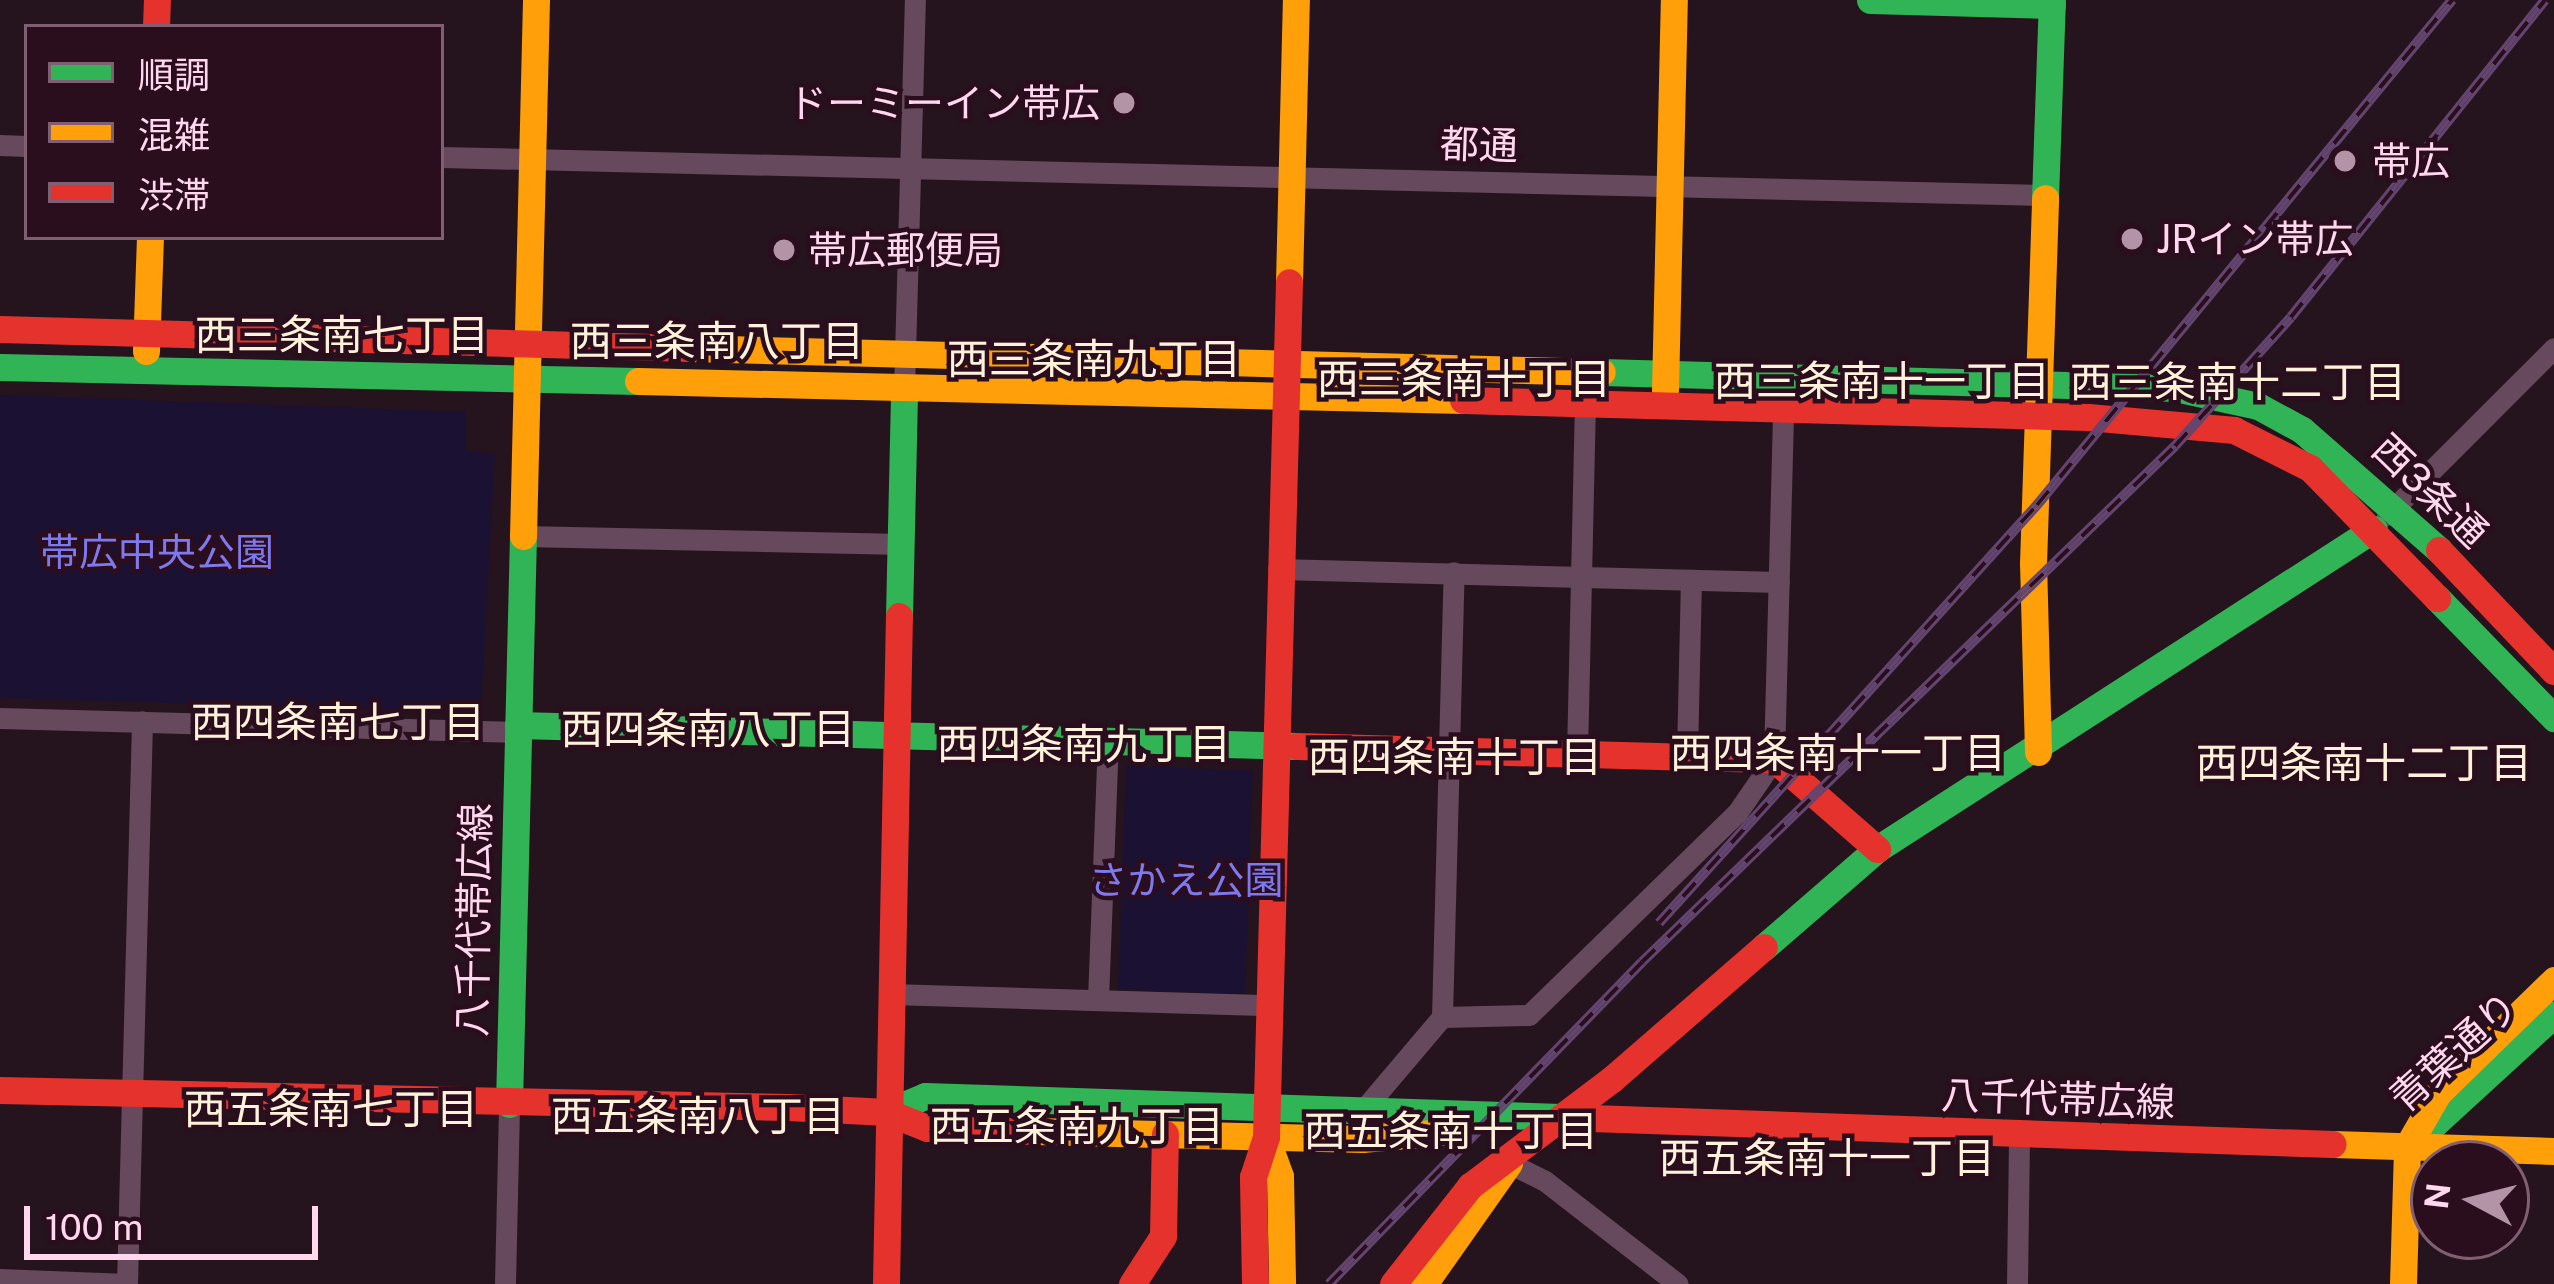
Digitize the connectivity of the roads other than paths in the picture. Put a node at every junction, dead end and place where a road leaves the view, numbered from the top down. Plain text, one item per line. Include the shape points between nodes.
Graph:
1 (536, 0) edge
2 (915, 0) edge
3 (1296, 0) edge
4 (1674, 0) edge
5 (1870, 0) edge
6 (2052, 3) edge
7 (444, 157) edge
8 (532, 159) junction
9 (909, 170) junction
10 (1289, 176) junction
11 (1671, 187) junction
12 (2046, 195) junction
13 (150, 240) edge
14 (0, 329) edge
15 (146, 332) junction
16 (527, 345) junction
17 (2554, 348) edge
18 (905, 356) junction
19 (0, 367) edge
20 (1284, 367) junction
21 (145, 368) junction
22 (1666, 374) junction
23 (526, 378) junction
24 (2042, 384) junction
25 (904, 390) junction
26 (1283, 397) junction
27 (1585, 403) junction
28 (1665, 405) junction
29 (1784, 409) junction
30 (2040, 416) junction
31 (2396, 505) junction
32 (2374, 529) junction
33 (522, 536) junction
34 (903, 544) junction
35 (1278, 569) junction
36 (1454, 572) junction
37 (1582, 575) junction
38 (1691, 580) junction
39 (1779, 582) junction
40 (2554, 671) edge
41 (0, 718) edge
42 (2554, 718) edge
43 (142, 721) junction
44 (518, 728) junction
45 (897, 733) junction
46 (1108, 740) junction
47 (1275, 743) junction
48 (1450, 749) junction
49 (2038, 752) junction
50 (1576, 754) junction
51 (1687, 754) junction
52 (1774, 759) junction
53 (1877, 849) junction
54 (2554, 980) edge
55 (890, 994) junction
56 (1098, 999) junction
57 (1270, 1005) junction
58 (2554, 1014) edge
59 (1442, 1017) junction
60 (0, 1090) edge
61 (132, 1093) junction
62 (509, 1104) junction
63 (1267, 1108) junction
64 (1364, 1109) junction
65 (886, 1112) junction
66 (1559, 1122) junction
67 (1165, 1134) junction
68 (1266, 1137) junction
69 (2019, 1137) junction
70 (2407, 1148) junction
71 (2554, 1151) edge
72 (1509, 1163) junction
73 (0, 1280) edge
74 (505, 1284) edge
75 (886, 1284) edge
76 (1132, 1284) edge
77 (1255, 1284) edge
78 (1282, 1284) edge
79 (1393, 1284) edge
80 (1424, 1284) edge
81 (1678, 1284) edge
82 (2017, 1284) edge
83 (2403, 1284) edge

1 - 8 street, 八千代帯広線
2 - 9 street
3 - 10 street
4 - 11 street
5 - 6 street
6 - 12 street
7 - 8 street, 都通
8 - 9 street, 都通
8 - 16 street, 八千代帯広線
9 - 10 street, 都通
9 - 18 street
10 - 11 street, 都通
10 - 20 street
11 - 12 street, 都通
11 - 22 street
12 - 24 street
13 - 15 street
14 - 15 street, 西3条通
15 - 16 street, 西3条通
15 - 21 street
16 - 18 street, 西3条通
16 - 23 street, 八千代帯広線
17 - 31 street
18 - 20 street, 西3条通
18 - 25 street
19 - 21 street, 西3条通
20 - 22 street, 西3条通
20 - 26 street
21 - 23 street, 西3条通
22 - 24 street, 西3条通
22 - 28 street
23 - 25 street, 西3条通
23 - 33 street, 八千代帯広線
24 - 30 street
24 - 31 street, 西3条通 via 2175,388 2258,406 2302,430
25 - 26 street, 西3条通
25 - 34 street
26 - 27 street, 西3条通
26 - 35 street
27 - 28 street, 西3条通
27 - 37 street
28 - 29 street, 西3条通
29 - 30 street, 西3条通
29 - 39 street
30 - 32 street, 西3条通 via 2234,430 2310,468
30 - 49 street via 2033,564
31 - 32 street
31 - 40 street, 西3条通
32 - 42 street, 西3条通
32 - 49 street
33 - 34 street
33 - 44 street, 八千代帯広線
34 - 45 street
35 - 36 street
35 - 47 street
36 - 37 street
36 - 48 street
37 - 38 street
37 - 50 street
38 - 39 street
38 - 51 street
39 - 52 street
41 - 43 street
43 - 44 street
43 - 61 street
44 - 45 street
44 - 62 street, 八千代帯広線
45 - 46 street
45 - 55 street
46 - 47 street
46 - 56 street
47 - 48 street
47 - 57 street
48 - 50 street
48 - 59 street
49 - 53 street
50 - 51 street
51 - 52 street
52 - 53 street
52 - 59 street via 1737,813 1542,1005 1511,1020
53 - 66 street
54 - 70 street via 2438,1093
55 - 56 street
55 - 65 street
56 - 57 street
57 - 63 street
58 - 70 street, 青葉通り
59 - 64 street
60 - 61 street
61 - 62 street
61 - 73 street via 127,1284
62 - 65 street, 八千代帯広線
62 - 74 street
63 - 64 street, 八千代帯広線
63 - 65 street, 八千代帯広線 via 925,1096
63 - 68 street
64 - 66 street, 八千代帯広線
65 - 67 street, 八千代帯広線 via 926,1128
65 - 75 street
66 - 68 street, 八千代帯広線 via 1362,1139
66 - 69 street, 八千代帯広線
66 - 72 street
67 - 68 street, 八千代帯広線
67 - 76 street via 1163,1236
68 - 77 street via 1253,1177
68 - 78 street via 1280,1176
69 - 70 street, 八千代帯広線
69 - 82 street
70 - 71 street, 八千代帯広線
70 - 83 street
72 - 79 street via 1470,1186
72 - 80 street
72 - 81 street via 1545,1181

